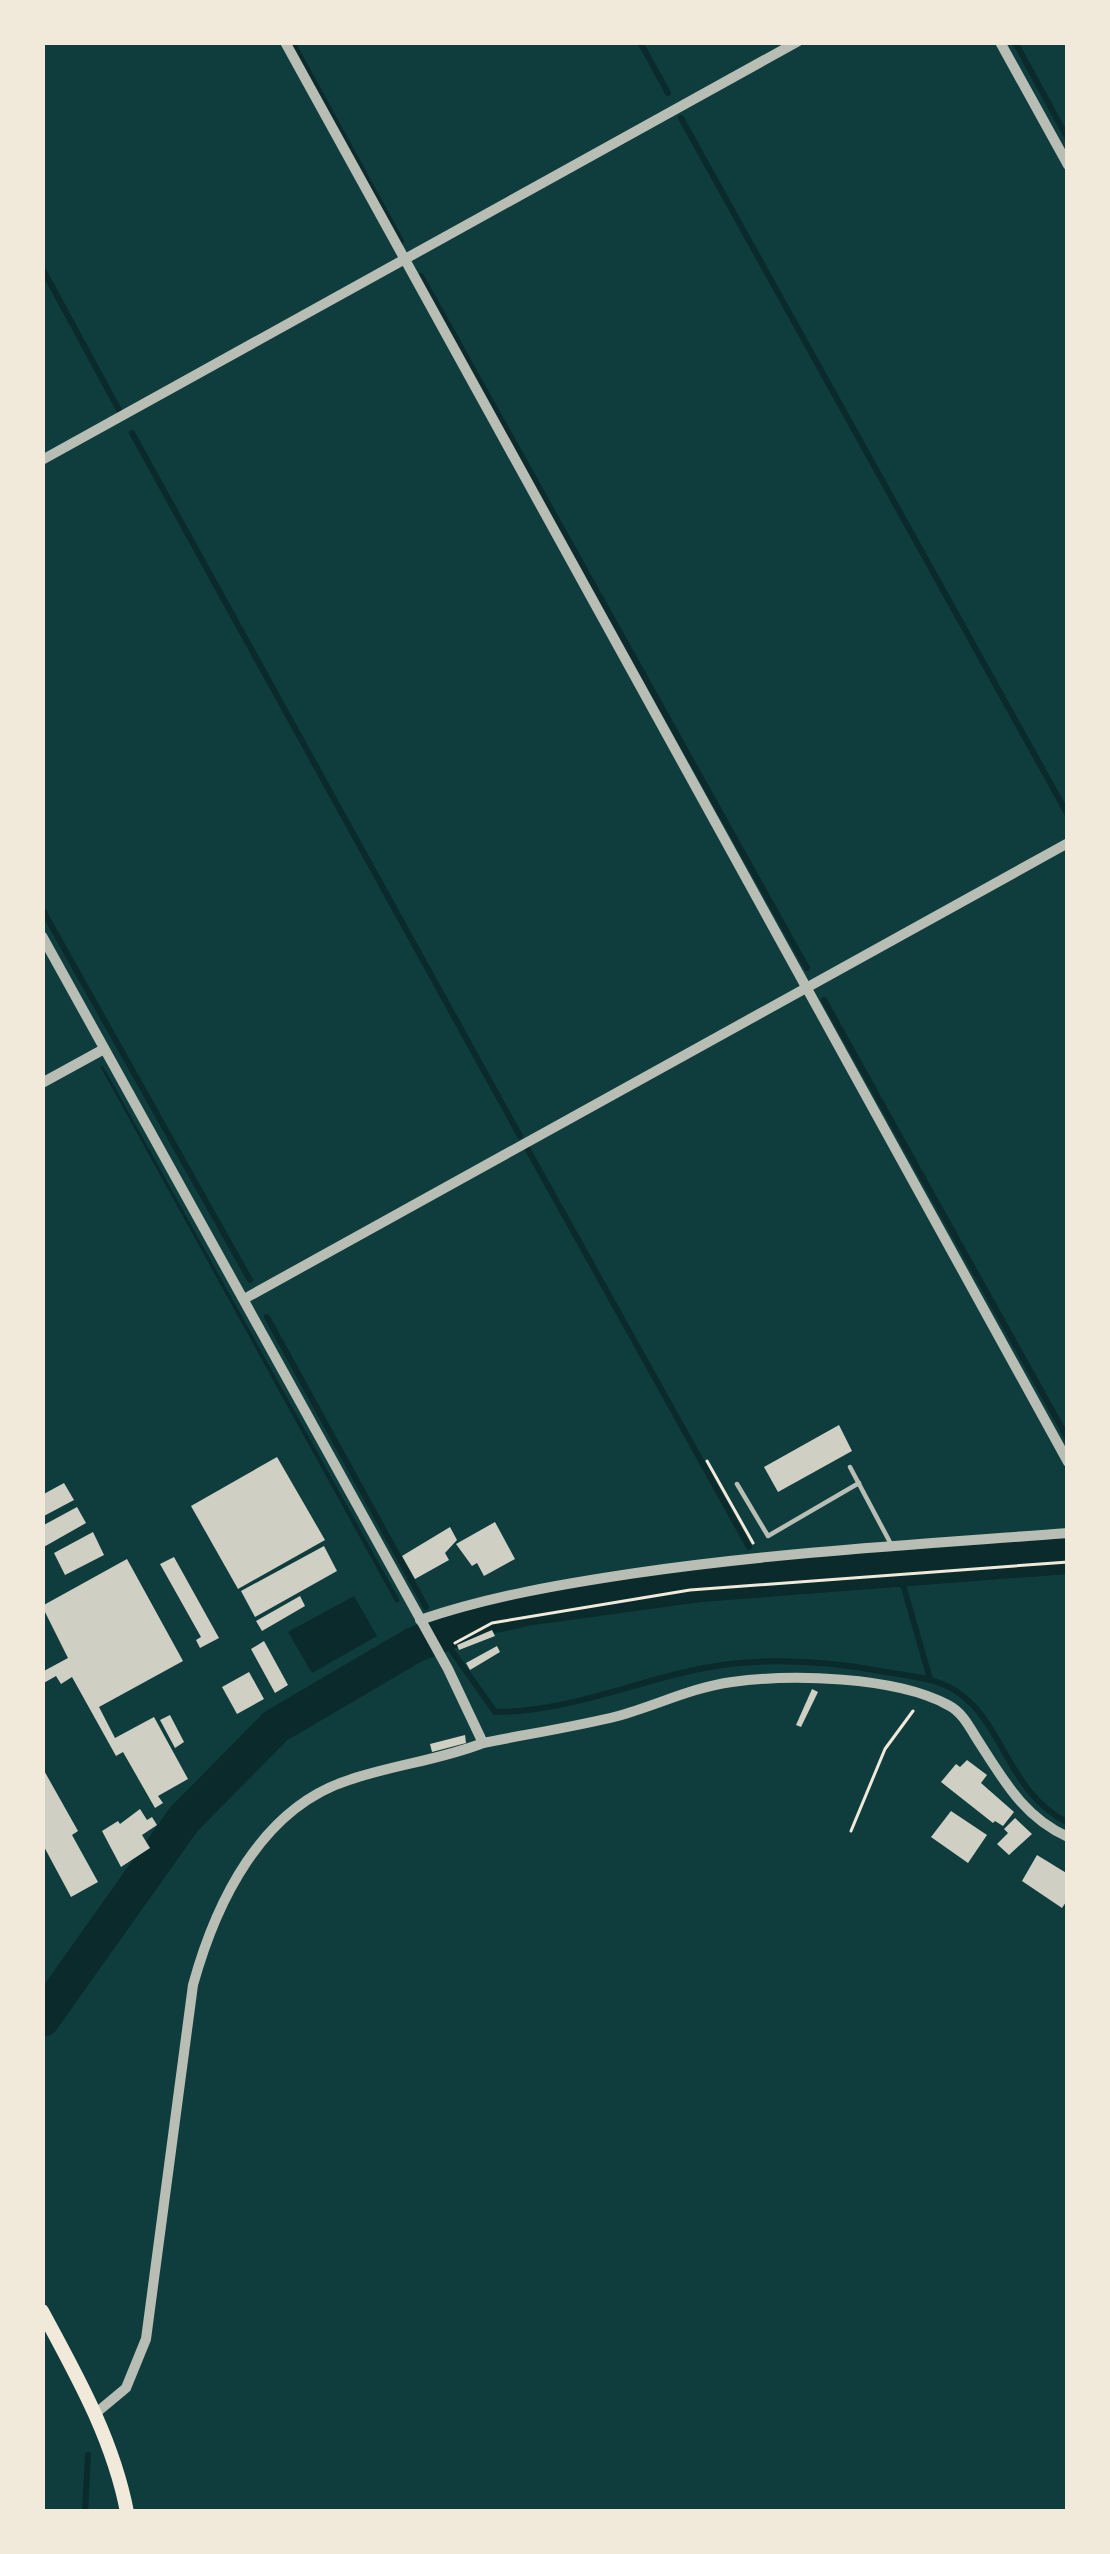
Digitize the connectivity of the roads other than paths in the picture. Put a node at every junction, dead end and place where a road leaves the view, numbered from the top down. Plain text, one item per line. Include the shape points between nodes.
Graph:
1 (285, 42) edge
2 (796, 42) edge
3 (1000, 42) edge
4 (1068, 165) edge
5 (406, 260) junction
6 (42, 460) edge
7 (1068, 843) edge
8 (42, 936) edge
9 (807, 988) junction
10 (104, 1048) junction
11 (42, 1083) edge
12 (244, 1299) junction
13 (1068, 1462) edge
14 (850, 1467) dead end
15 (737, 1484) dead end
16 (859, 1484) junction
17 (1068, 1533) edge
18 (892, 1546) junction
19 (422, 1623) junction
20 (483, 1743) junction
21 (1068, 1838) edge
22 (42, 2311) edge
23 (96, 2413) junction
24 (127, 2512) edge

1 - 5 street
2 - 5 street
3 - 4 street
5 - 6 street
5 - 9 street
7 - 9 street
8 - 10 street
9 - 12 street
9 - 13 street
10 - 11 street
10 - 12 street
12 - 19 street
14 - 16 lane
15 - 16 lane via 768,1535
16 - 18 lane
17 - 18 street
18 - 19 street via 542,1587
19 - 20 street
20 - 21 street via 729,1682 872,1684 962,1715 1018,1801
20 - 23 street via 348,1780 311,1799 279,1822 228,1892 193,1984 146,2339 126,2388
22 - 23 main road
23 - 24 main road

